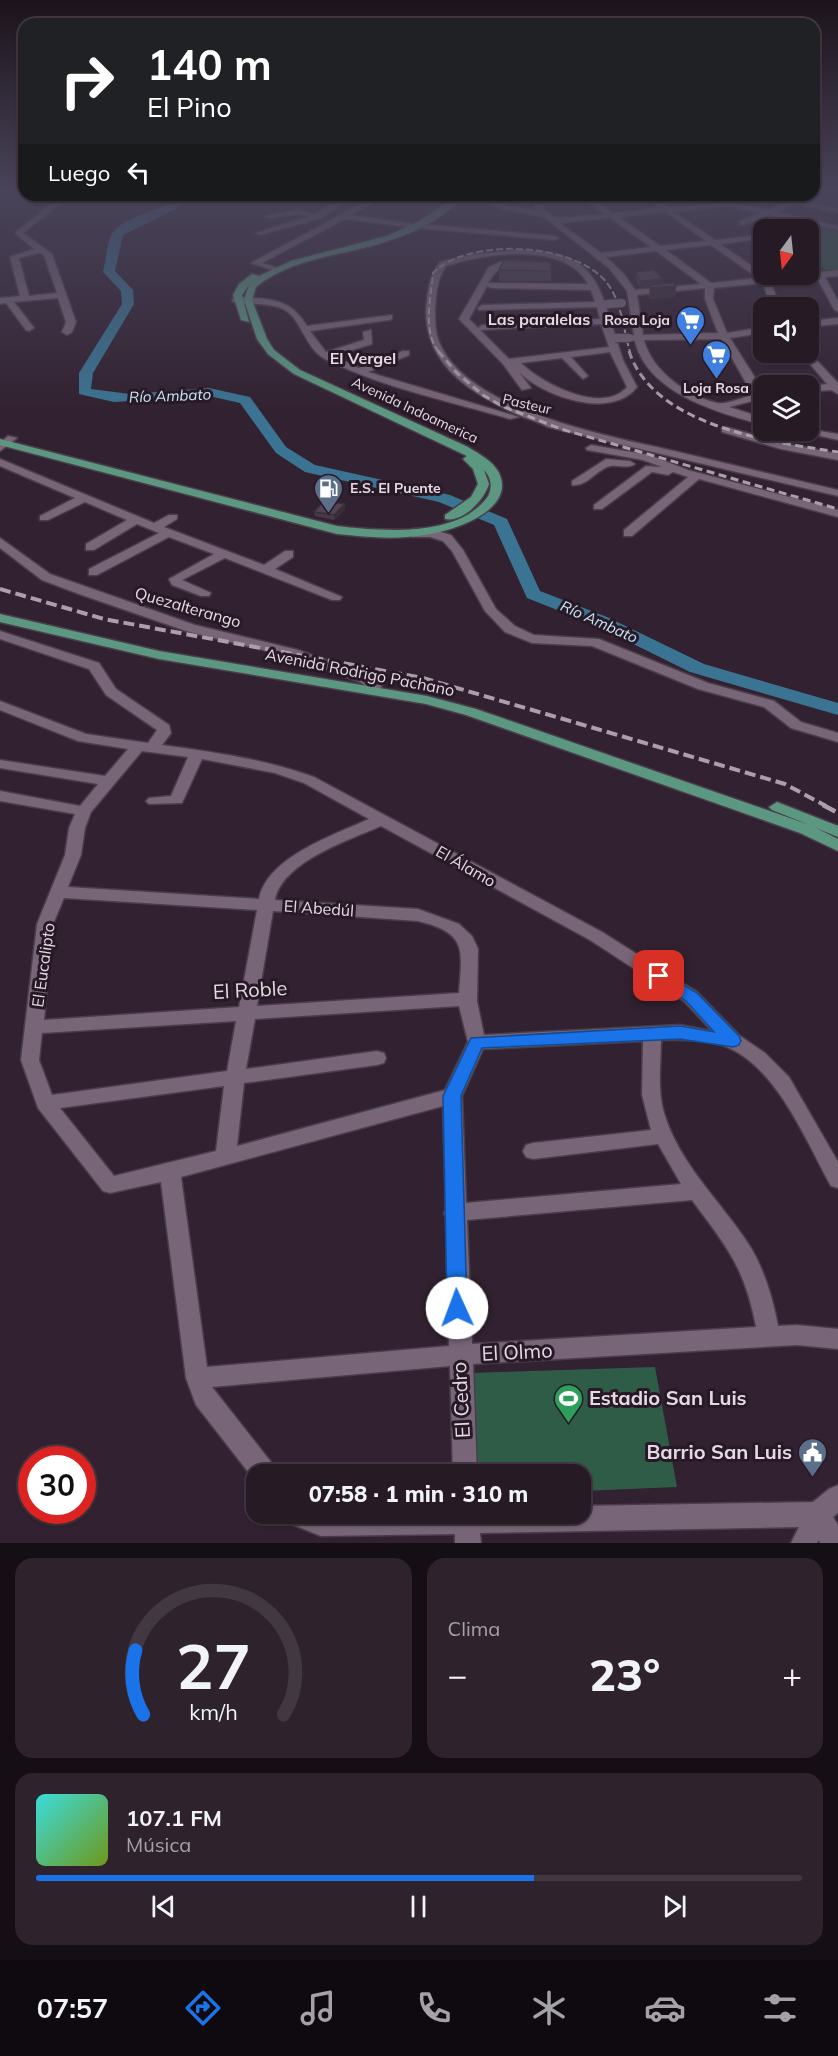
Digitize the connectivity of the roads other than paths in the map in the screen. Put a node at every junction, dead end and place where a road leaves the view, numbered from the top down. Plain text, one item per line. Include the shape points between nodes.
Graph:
1 (16, 266) edge
2 (52, 266) edge
3 (253, 266) edge
4 (264, 266) edge
5 (284, 266) edge
6 (442, 266) edge
7 (499, 266) edge
8 (578, 266) edge
9 (614, 266) edge
10 (684, 266) edge
11 (272, 269) junction
12 (820, 275) joint
13 (835, 276) edge
14 (753, 281) edge
15 (243, 285) junction
16 (491, 285) dead end
17 (710, 286) junction
18 (594, 287) junction
19 (635, 293) junction
20 (62, 295) junction
21 (25, 299) junction
22 (236, 300) junction
23 (248, 300) junction
24 (5, 301) edge
25 (633, 304) junction
26 (482, 308) dead end
27 (838, 309) edge
28 (605, 311) junction
29 (295, 314) junction
30 (389, 317) dead end
31 (254, 318) junction
32 (838, 321) edge
33 (819, 323) edge
34 (29, 328) dead end
35 (304, 328) junction
36 (482, 328) dead end
37 (67, 332) dead end
38 (368, 332) dead end
39 (753, 332) edge
40 (724, 336) junction
41 (613, 338) junction
42 (638, 338) junction
43 (615, 349) junction
44 (406, 353) dead end
45 (324, 355) junction
46 (565, 356) junction
47 (509, 362) junction
48 (814, 363) edge
49 (359, 372) junction
50 (583, 376) dead end
51 (753, 383) edge
52 (526, 388) dead end
53 (836, 388) edge
54 (819, 389) edge
55 (753, 398) edge
56 (720, 406) junction
57 (753, 414) edge
58 (753, 418) edge
59 (561, 427) junction
60 (819, 428) edge
61 (726, 430) dead end
62 (838, 431) edge
63 (819, 434) edge
64 (838, 437) edge
65 (3, 441) edge
66 (591, 448) dead end
67 (458, 450) junction
68 (838, 457) edge
69 (0, 462) edge
70 (650, 468) junction
71 (694, 477) junction
72 (576, 483) dead end
73 (838, 493) edge
74 (84, 498) junction
75 (598, 507) dead end
76 (838, 514) edge
77 (173, 517) dead end
78 (44, 518) dead end
79 (136, 520) junction
80 (435, 526) junction
81 (155, 527) junction
82 (168, 533) junction
83 (412, 533) junction
84 (628, 533) dead end
85 (0, 542) edge
86 (90, 548) dead end
87 (289, 554) dead end
88 (222, 555) junction
89 (264, 571) junction
90 (93, 572) dead end
91 (205, 592) dead end
92 (336, 597) dead end
93 (0, 612) edge
94 (0, 618) edge
95 (1, 636) edge
96 (375, 686) junction
97 (0, 705) edge
98 (838, 738) edge
99 (145, 746) junction
100 (197, 753) junction
101 (0, 764) edge
102 (108, 781) junction
103 (0, 796) edge
104 (154, 801) dead end
105 (84, 811) junction
106 (380, 820) junction
107 (838, 832) edge
108 (838, 846) edge
109 (60, 891) junction
110 (264, 904) junction
111 (468, 999) junction
112 (246, 1011) junction
113 (35, 1027) junction
114 (652, 1033) junction
115 (733, 1041) junction
116 (477, 1042) junction
117 (377, 1058) dead end
118 (235, 1077) junction
119 (452, 1096) junction
120 (45, 1103) junction
121 (663, 1137) junction
122 (533, 1151) dead end
123 (226, 1155) junction
124 (170, 1172) junction
125 (838, 1180) edge
126 (695, 1191) junction
127 (454, 1213) junction
128 (769, 1337) junction
129 (838, 1339) edge
130 (459, 1355) junction
131 (196, 1378) junction
132 (257, 1464) edge
133 (464, 1464) edge
134 (838, 1497) edge
135 (818, 1514) junction
136 (321, 1524) edge
137 (467, 1526) edge
138 (804, 1543) edge
139 (834, 1543) edge

1 - 21 street
2 - 20 street
3 - 15 main road via 242,280
4 - 11 street
5 - 11 main road
6 - 59 street via 432,288 432,334 440,352 495,400
7 - 47 street via 492,269 465,315 465,322
8 - 18 street
9 - 19 street via 630,278
10 - 17 street
11 - 15 main road
11 - 23 main road via 252,286
12 - 13 street
12 - 27 street
14 - 17 street
15 - 22 main road
16 - 18 street
17 - 19 street
17 - 40 street via 709,299
18 - 28 street
19 - 25 street
19 - 42 street
20 - 21 street
20 - 37 street via 71,322
21 - 24 street
22 - 23 street
22 - 67 main road, Avenida Indoamerica via 258,347 280,370
23 - 29 street via 282,305
23 - 31 main road, Avenida Indoamerica
24 - 34 street
25 - 28 street, bridge via 622,303
25 - 42 street
26 - 28 street
28 - 36 street
28 - 41 street
29 - 31 street via 271,310
29 - 35 street, Pasteur
30 - 35 street
31 - 67 main road, Avenida Indoamerica via 271,352 297,372
32 - 33 street
35 - 45 street, Pasteur
38 - 45 street via 369,342
39 - 40 street
40 - 42 street
40 - 51 street
41 - 42 street, bridge
41 - 43 street
42 - 56 street via 643,354 659,372 678,387
43 - 46 street
43 - 47 street via 633,387 627,396 613,401 555,389
44 - 49 street
45 - 49 street, Pasteur
46 - 47 street
46 - 50 street
47 - 52 street
48 - 53 street
49 - 59 street, Pasteur
53 - 54 street
55 - 56 street
56 - 57 street
56 - 58 street
59 - 73 street, Pasteur
60 - 62 street
61 - 68 street
63 - 64 street
65 - 80 main road, Avenida Indoamerica via 344,525
65 - 83 main road, Avenida Indoamerica via 337,530
66 - 71 street via 645,457
67 - 80 main road, Avenida Indoamerica via 481,458 494,470 498,482 495,492 477,513
69 - 74 street
70 - 71 street
70 - 72 street via 606,462
70 - 75 street
71 - 76 street
71 - 84 street
74 - 78 street
74 - 79 street
77 - 81 street
79 - 81 street
79 - 86 street
80 - 83 main road, Avenida Indoamerica
81 - 82 street
82 - 88 street
82 - 90 street
83 - 98 street via 447,538 491,611 510,629 532,639 594,642 703,686 769,704 796,725
85 - 96 street, Quezalterango via 46,576 74,587 191,628 293,653
87 - 89 street
88 - 89 street
88 - 91 street via 175,579
89 - 92 street
93 - 96 main road, Avenida Rodrigo Pachano via 154,648
94 - 108 main road, Avenida Rodrigo Pachano via 159,655 388,693 471,712 807,829
95 - 99 street, El Eucalipto via 94,666 111,692 161,724 164,733
96 - 107 main road, Avenida Rodrigo Pachano via 451,700 798,814
97 - 99 street, El Álamo via 83,738
99 - 100 street, El Álamo
99 - 102 street, El Eucalipto
100 - 104 street via 177,800
100 - 106 street, El Álamo via 279,769 309,780
101 - 102 street
102 - 105 street, El Eucalipto
103 - 105 street
105 - 109 street, El Eucalipto
106 - 110 street via 282,871 274,878
106 - 115 street, El Álamo via 644,965 692,997
109 - 110 street, El Abedúl
109 - 113 street, El Eucalipto via 45,924
110 - 111 street, El Abedúl via 418,915 448,924 465,939 471,956
110 - 112 street
111 - 112 street, El Roble
111 - 116 street, El Abedúl
112 - 113 street, El Roble
112 - 118 street
113 - 120 street, El Eucalipto via 30,1060
114 - 115 street via 689,1033
114 - 116 street
114 - 121 street via 652,1097
115 - 125 street, El Álamo via 758,1058 782,1082
116 - 119 street, El Cedro
117 - 118 street
118 - 120 street
118 - 123 street
119 - 123 street
119 - 127 street, El Cedro
120 - 124 street, El Eucalipto via 110,1185
121 - 122 street
121 - 126 street
123 - 124 street
124 - 131 street
126 - 127 street
126 - 128 street via 743,1255 764,1306
127 - 130 street, El Cedro
128 - 129 street, El Olmo
128 - 130 street, El Olmo
130 - 131 street, El Olmo
130 - 133 street, El Cedro
131 - 132 street via 204,1397
134 - 135 street
135 - 137 street
135 - 138 street
135 - 139 street
136 - 137 street

